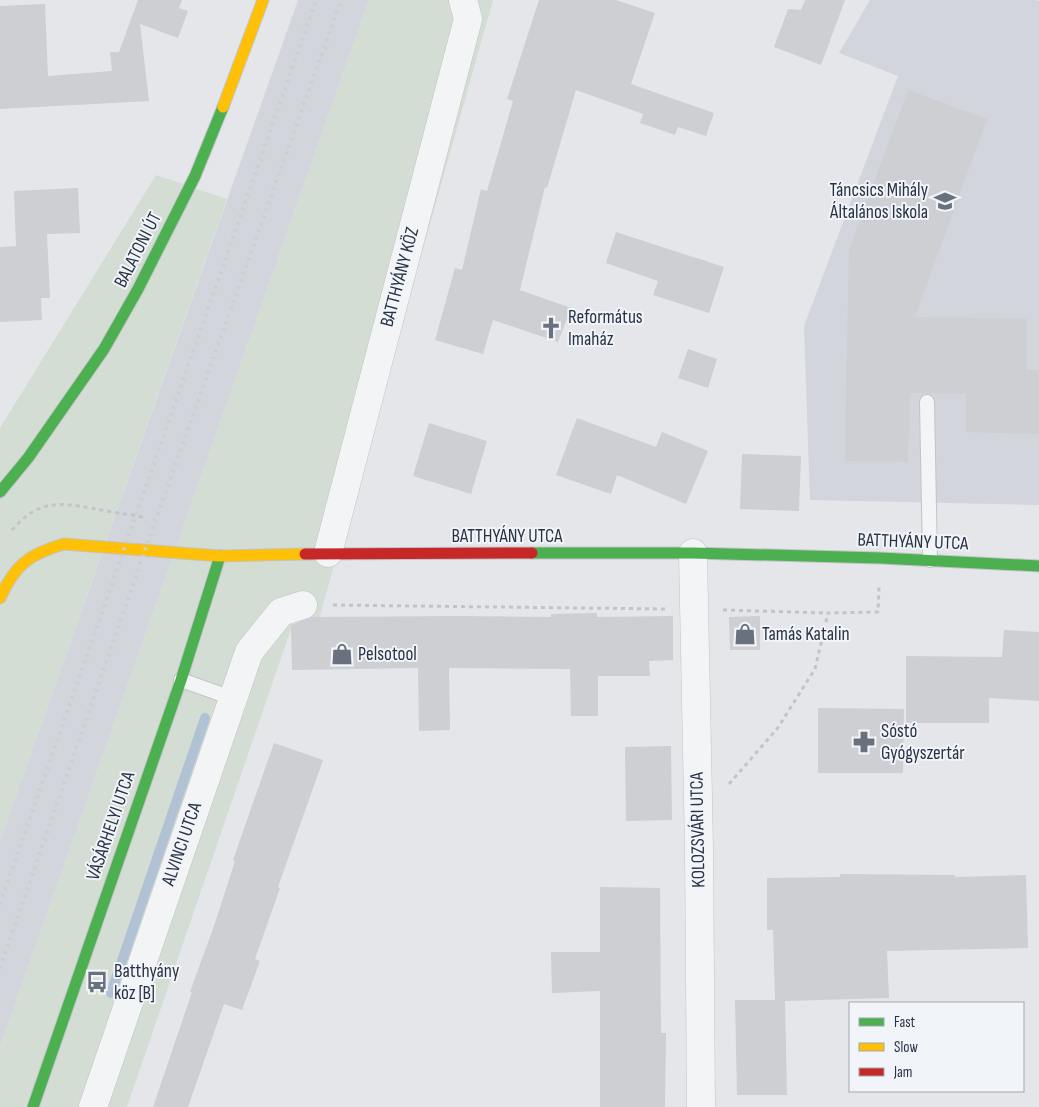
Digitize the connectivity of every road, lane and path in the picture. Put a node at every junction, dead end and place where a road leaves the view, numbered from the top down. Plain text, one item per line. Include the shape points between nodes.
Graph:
1 (263, 0) edge
2 (463, 0) edge
3 (927, 402) dead end
4 (0, 492) edge
5 (44, 507) dead end
6 (11, 531) dead end
7 (328, 553) junction
8 (693, 553) junction
9 (220, 556) junction
10 (880, 558) junction
11 (930, 560) junction
12 (1039, 566) edge
13 (0, 598) edge
14 (303, 605) joint
15 (694, 609) junction
16 (828, 613) junction
17 (181, 680) junction
18 (232, 698) junction
19 (729, 785) dead end
20 (33, 1107) edge
21 (93, 1107) edge
22 (700, 1107) edge

1 - 4 street, BALATONI ÚT via 195,176 138,289 104,349 28,458
2 - 7 street, BATTHYÁNY KÖZ via 468,19
3 - 11 lane
5 - 6 path via 23,518
7 - 8 street, BATTHYÁNY UTCA
7 - 9 street, BATTHYÁNY UTCA
8 - 10 street, BATTHYÁNY UTCA
8 - 15 street, KOLOZSVÁRI UTCA
9 - 13 street, BATTHYÁNY UTCA via 64,544 43,549 23,562
9 - 17 street, VÁSÁRHELYI UTCA
10 - 11 street, BATTHYÁNY UTCA
10 - 16 path via 878,612
11 - 12 street, BATTHYÁNY UTCA
14 - 15 path
14 - 18 street, ALVINCI UTCA via 281,612 249,652
15 - 16 path
15 - 22 street, KOLOZSVÁRI UTCA
16 - 19 path via 815,669 778,728
17 - 18 lane
17 - 20 street, VÁSÁRHELYI UTCA
18 - 21 street, ALVINCI UTCA

